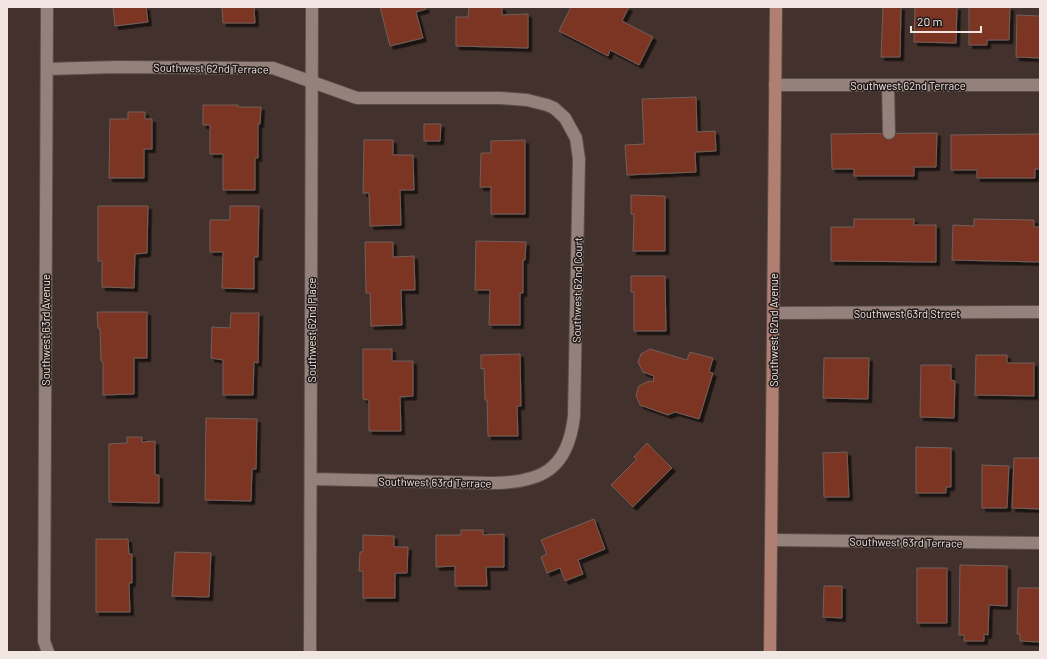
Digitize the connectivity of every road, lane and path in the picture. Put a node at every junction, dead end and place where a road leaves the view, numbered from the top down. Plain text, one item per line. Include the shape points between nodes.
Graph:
1 (47, 7) edge
2 (312, 7) edge
3 (776, 7) edge
4 (47, 69) junction
5 (313, 81) junction
6 (775, 85) junction
7 (888, 85) junction
8 (1040, 85) edge
9 (560, 112) joint
10 (889, 133) dead end
11 (774, 312) junction
12 (1040, 312) edge
13 (553, 466) joint
14 (312, 479) junction
15 (772, 540) junction
16 (1040, 543) edge
17 (48, 652) edge
18 (310, 652) edge
19 (770, 652) edge

1 - 4 street, Southwest 63rd Avenue
2 - 5 street, Southwest 62nd Place
3 - 6 street, Southwest 62nd Avenue
4 - 5 street, Southwest 62nd Terrace via 273,68
4 - 17 street, Southwest 63rd Avenue via 44,641
5 - 9 street, Southwest 62nd Terrace via 357,98 515,99 543,103
5 - 14 street, Southwest 62nd Place
6 - 7 street, Southwest 62nd Terrace
6 - 11 street, Southwest 62nd Avenue
7 - 8 street, Southwest 62nd Terrace
7 - 10 street
9 - 13 street, Southwest 62nd Court via 574,133 579,160 574,416 567,447
11 - 12 street, Southwest 63rd Street
11 - 15 street, Southwest 62nd Avenue
13 - 14 street, Southwest 63rd Terrace via 541,476 530,480 504,483
14 - 18 street, Southwest 62nd Place
15 - 16 street, Southwest 63rd Terrace
15 - 19 street, Southwest 62nd Avenue

